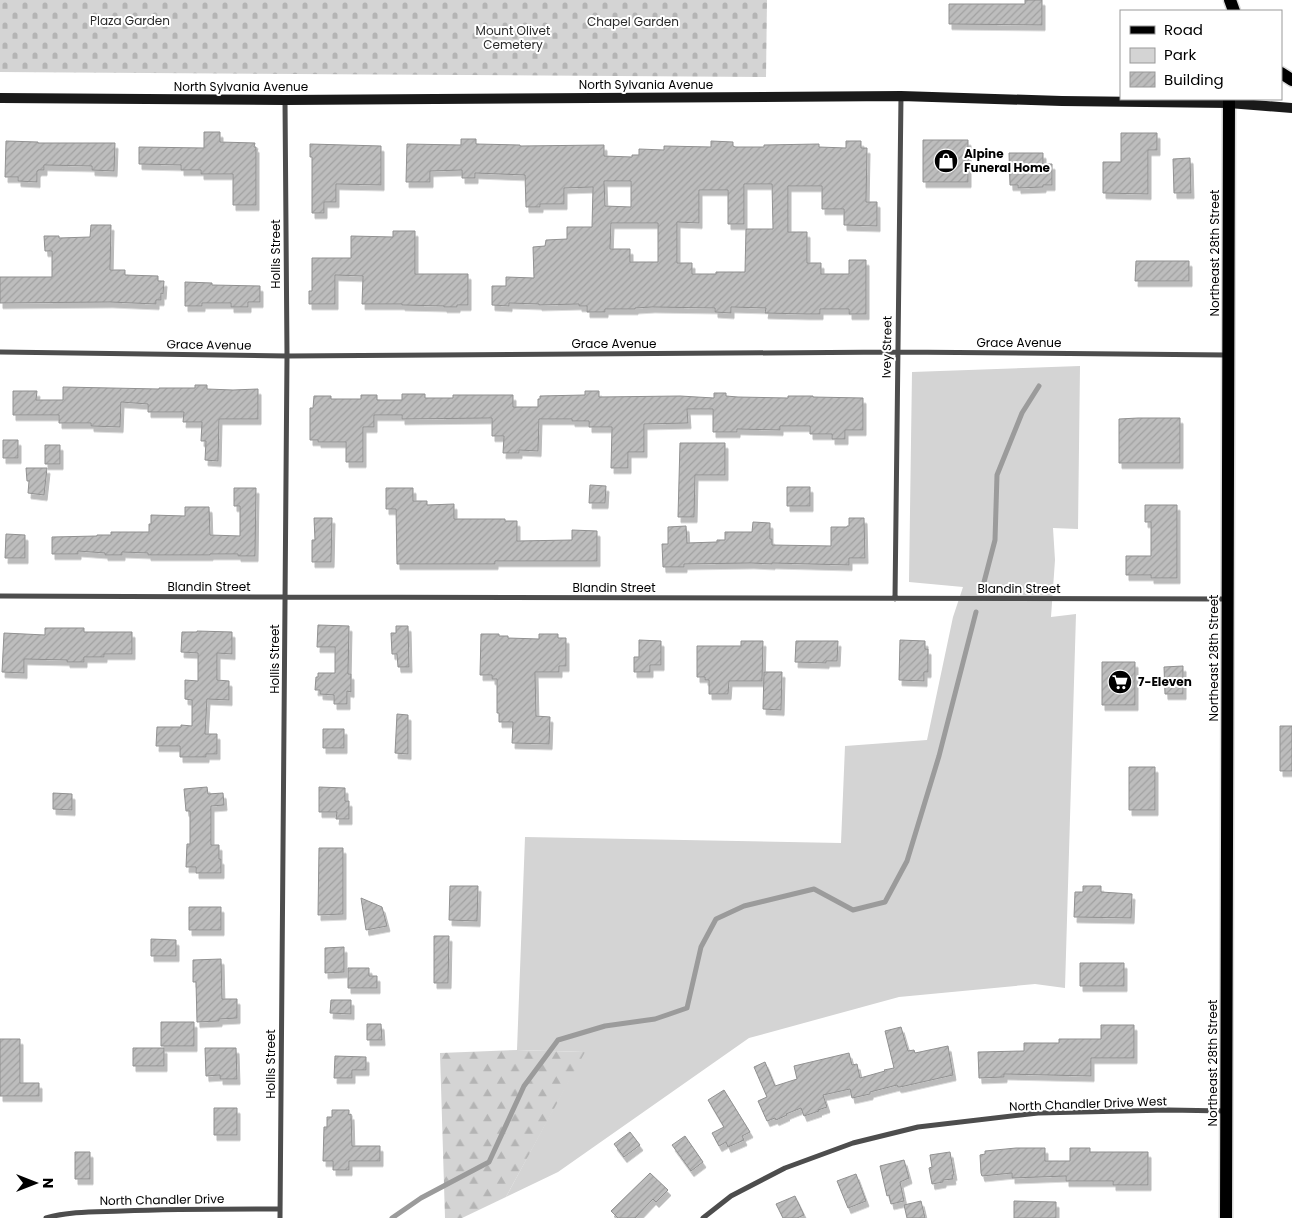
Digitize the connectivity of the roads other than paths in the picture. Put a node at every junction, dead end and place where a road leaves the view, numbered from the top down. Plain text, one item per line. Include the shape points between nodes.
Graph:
1 (901, 96) junction
2 (0, 98) edge
3 (285, 100) junction
4 (1229, 101) edge
5 (1292, 108) edge
6 (0, 352) edge
7 (897, 352) junction
8 (1228, 355) junction
9 (287, 356) junction
10 (0, 596) edge
11 (285, 597) junction
12 (895, 599) junction
13 (1228, 599) junction
14 (1226, 1111) junction
15 (280, 1209) junction
16 (46, 1218) edge
17 (280, 1218) edge
18 (703, 1218) edge
19 (1226, 1218) edge

1 - 3 main road, North Sylvania Avenue
1 - 4 main road, North Sylvania Avenue via 1062,102
1 - 7 street, Ivey Street
2 - 3 main road, North Sylvania Avenue
3 - 9 street, Hollis Street
4 - 5 main road, North Sylvania Avenue
4 - 8 main road, Northeast 28th Street
6 - 9 street, Grace Avenue
7 - 8 street, Grace Avenue
7 - 9 street, Grace Avenue
7 - 12 street, Ivey Street
8 - 13 main road, Northeast 28th Street
9 - 11 street, Hollis Street
10 - 11 street, Blandin Street
11 - 12 street, Blandin Street
11 - 15 street, Hollis Street
12 - 13 street, Blandin Street
13 - 14 main road, Northeast 28th Street
14 - 18 street, North Chandler Drive West via 1038,1113 918,1127 853,1143 785,1168 730,1196
14 - 19 main road, Northeast 28th Street
15 - 16 street, North Chandler Drive via 162,1209
15 - 17 street, Hollis Street

